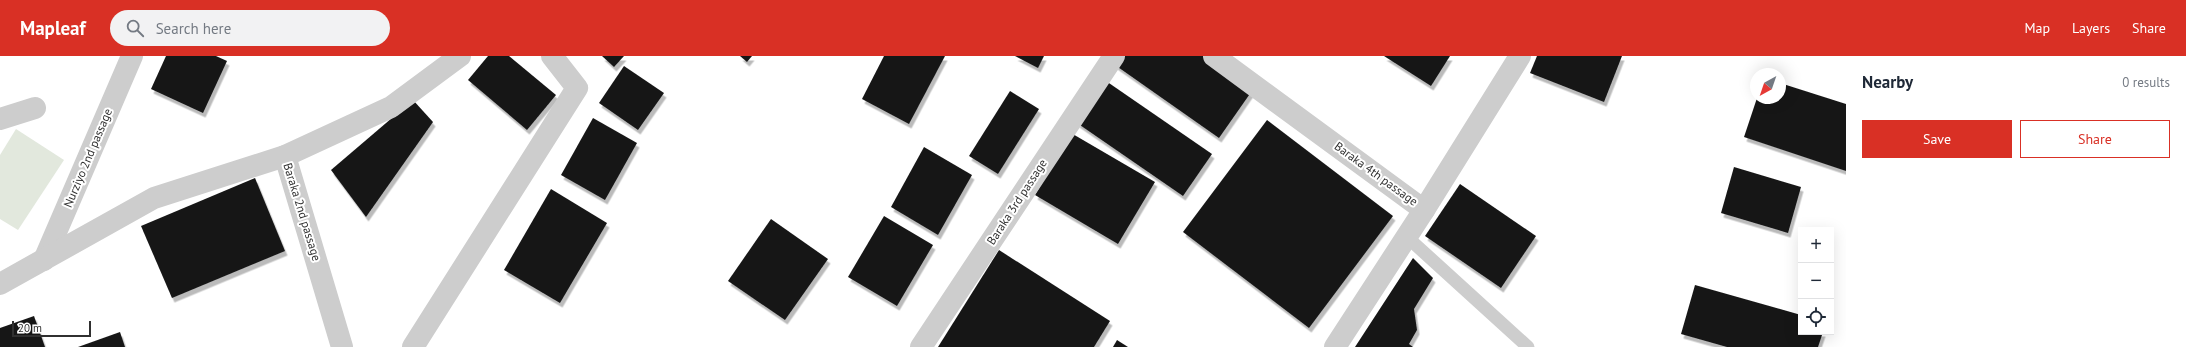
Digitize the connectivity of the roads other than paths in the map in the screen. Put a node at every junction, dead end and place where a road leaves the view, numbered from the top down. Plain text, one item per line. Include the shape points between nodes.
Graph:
1 (132, 56) edge
2 (460, 56) edge
3 (552, 56) edge
4 (1114, 56) edge
5 (1214, 56) edge
6 (1520, 56) edge
7 (35, 108) dead end
8 (0, 119) edge
9 (286, 156) junction
10 (1424, 210) junction
11 (1407, 237) junction
12 (44, 260) junction
13 (0, 284) edge
14 (342, 347) edge
15 (413, 347) edge
16 (921, 347) edge
17 (1335, 347) edge
18 (1528, 347) edge

1 - 12 street, Nurziyo 2nd passage
2 - 9 street, Baraka 2nd passage via 391,107
3 - 15 street via 577,88
4 - 16 street, Baraka 3rd passage
5 - 10 street, Baraka 4th passage
6 - 10 street
7 - 8 street
9 - 12 street via 154,198
9 - 14 street, Baraka 2nd passage
10 - 11 street, Baraka 4th passage
11 - 17 street, Baraka 4th passage
11 - 18 lane
12 - 13 street

